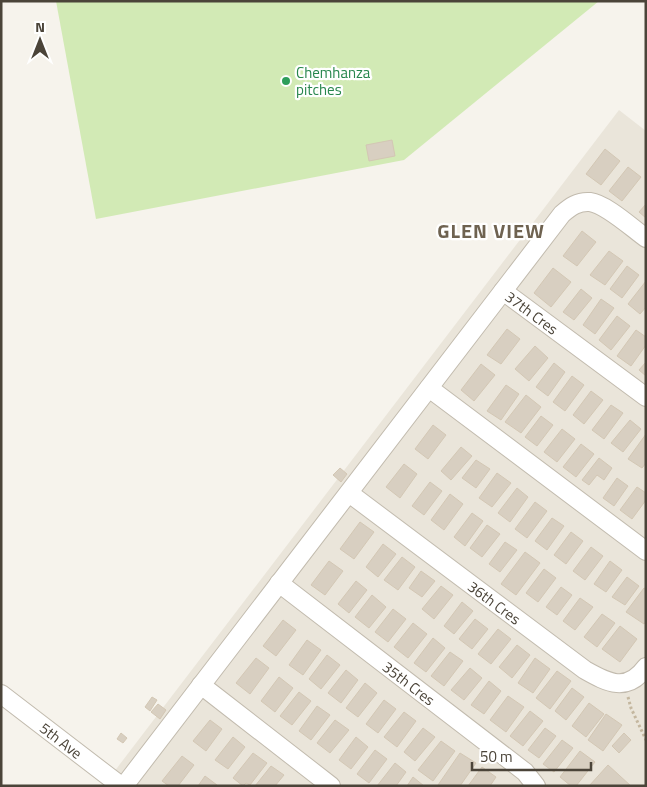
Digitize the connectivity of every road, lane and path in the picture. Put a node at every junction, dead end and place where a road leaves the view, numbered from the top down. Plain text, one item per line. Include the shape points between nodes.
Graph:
1 (646, 238) edge
2 (503, 291) junction
3 (429, 388) junction
4 (646, 398) edge
5 (348, 492) junction
6 (646, 551) edge
7 (279, 583) junction
8 (646, 667) edge
9 (626, 684) junction
10 (201, 685) junction
11 (1, 694) edge
12 (646, 740) edge
13 (123, 786) edge
14 (331, 786) edge
15 (536, 786) edge

1 - 2 street, 37th Cres via 604,208 590,202 572,205
2 - 3 street
2 - 4 street, 37th Cres
3 - 5 street
3 - 6 street
5 - 7 street
5 - 9 street, 36th Cres via 585,670 612,684
7 - 10 street
7 - 15 street, 35th Cres via 525,772
8 - 9 street
9 - 12 path via 631,708
10 - 13 street
10 - 14 street
11 - 13 street, 5th Ave

